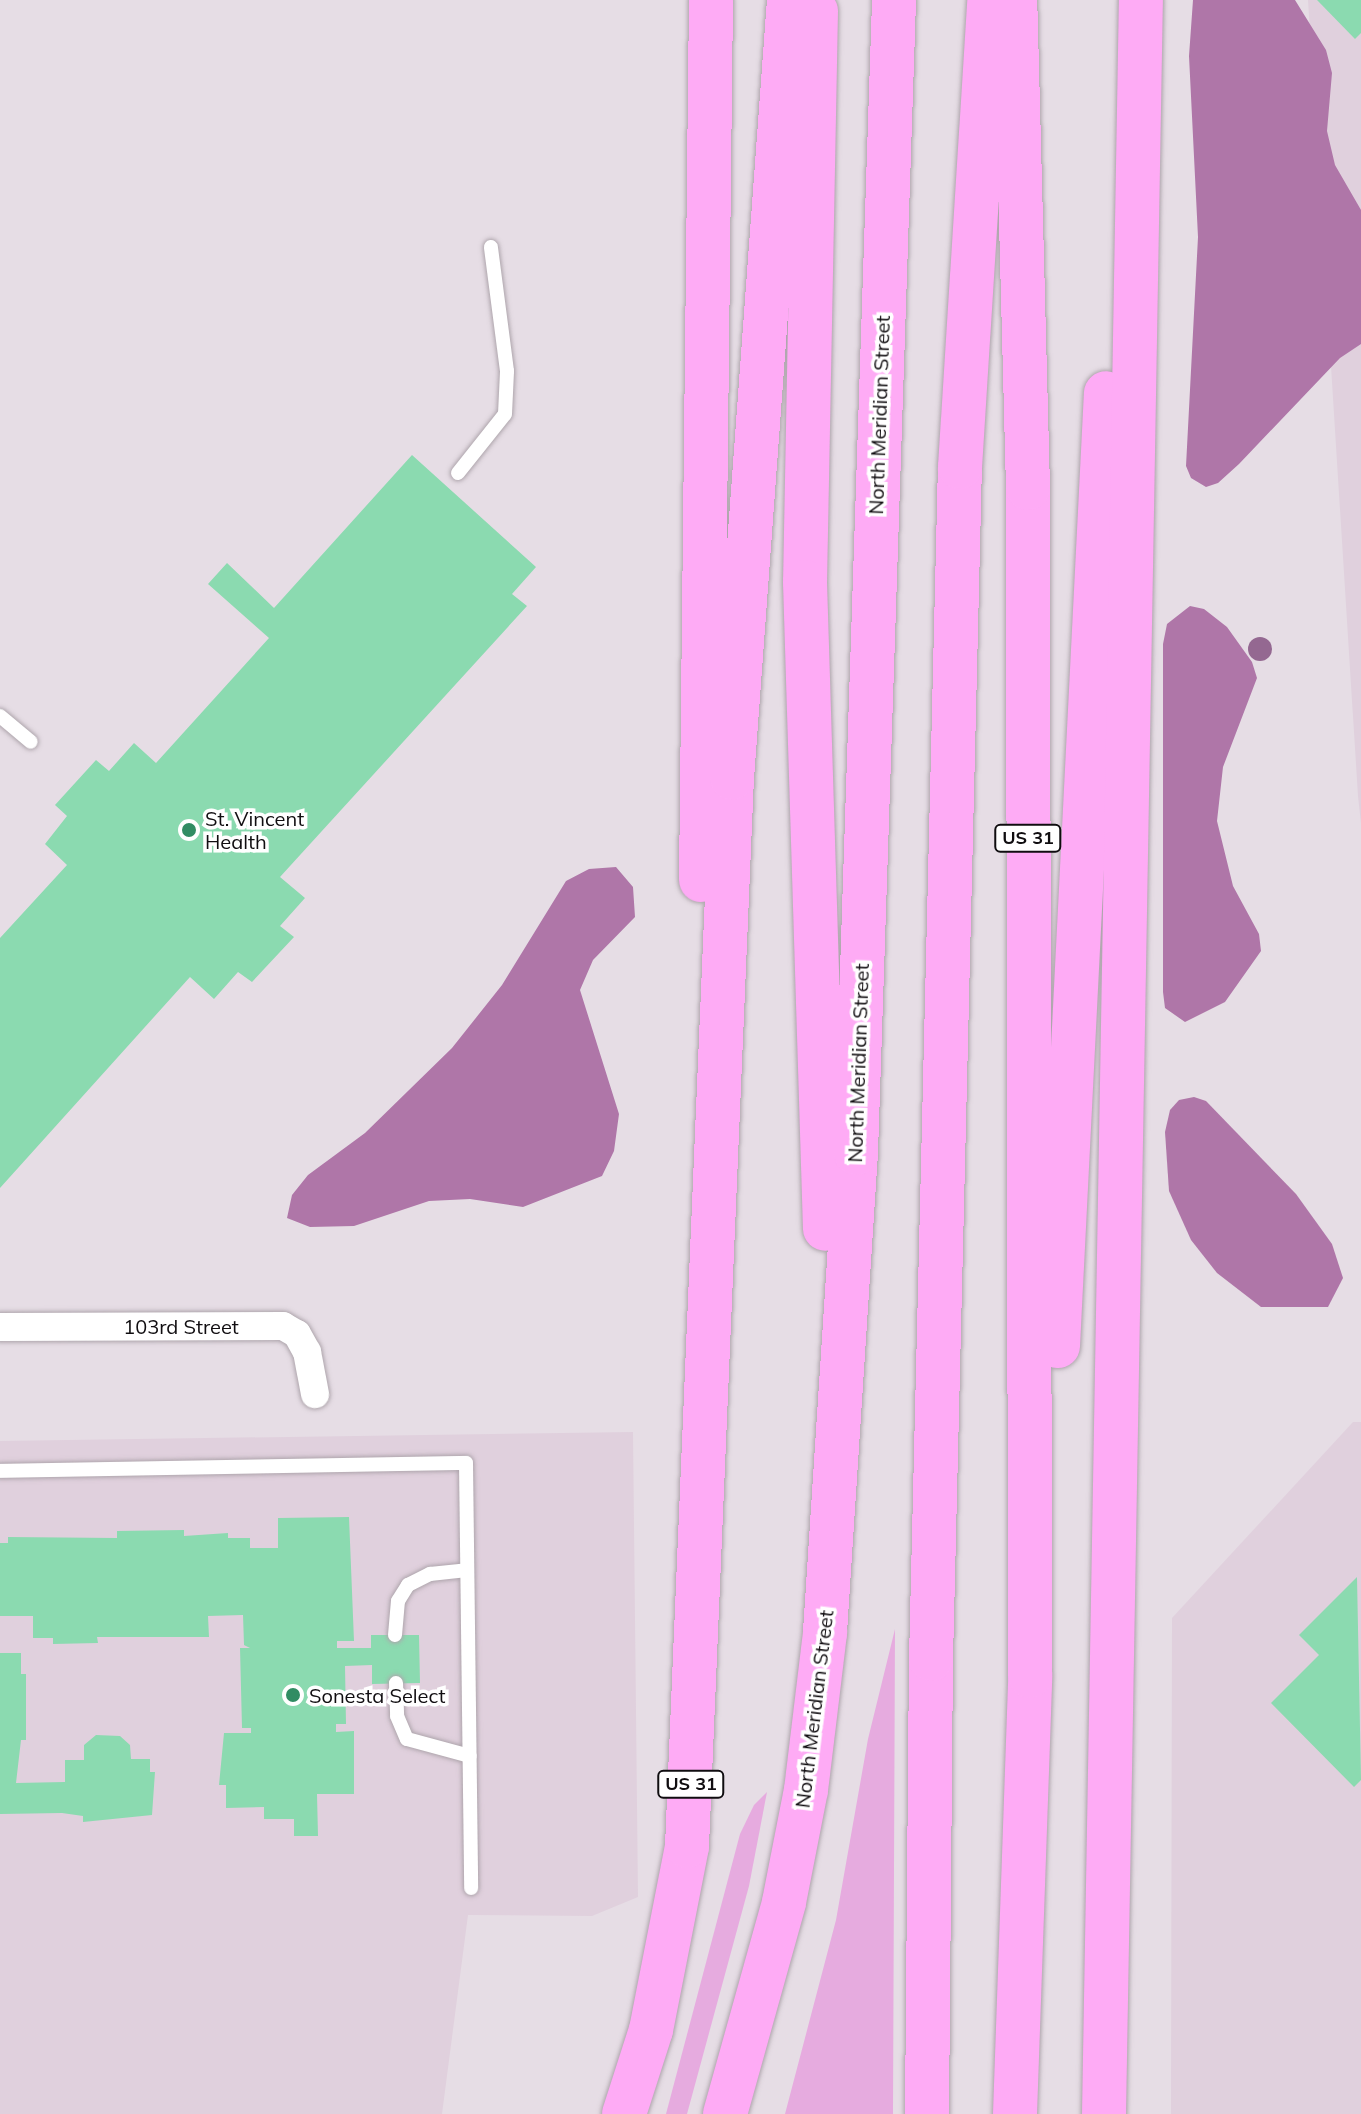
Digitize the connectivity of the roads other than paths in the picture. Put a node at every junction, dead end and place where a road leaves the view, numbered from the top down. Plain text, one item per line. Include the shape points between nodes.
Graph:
1 (711, 0) edge
2 (789, 0) edge
3 (816, 0) edge
4 (894, 0) edge
5 (989, 0) edge
6 (1015, 0) edge
7 (1139, 0) edge
8 (491, 247) dead end
9 (458, 473) dead end
10 (0, 716) edge
11 (31, 742) dead end
12 (0, 1327) edge
13 (315, 1394) dead end
14 (708, 1446) junction
15 (833, 1464) junction
16 (0, 1471) edge
17 (467, 1570) junction
18 (395, 1635) dead end
19 (1030, 1676) junction
20 (396, 1683) dead end
21 (470, 1756) junction
22 (471, 1888) dead end
23 (624, 2114) edge
24 (725, 2114) edge
25 (927, 2114) edge
26 (1015, 2114) edge
27 (1104, 2114) edge

1 - 14 highway, US 31 via 699,750
2 - 14 highway via 732,778
3 - 15 highway via 805,582
4 - 15 highway, North Meridian Street via 856,1153
5 - 25 highway via 960,467 931,1627
6 - 19 highway, US 31 via 1028,488
7 - 19 highway via 1102,443 1055,1414
7 - 27 highway
8 - 9 lane via 507,371 505,414
10 - 11 lane
12 - 13 street, 103rd Street via 283,1326 297,1334 307,1352
14 - 23 highway, US 31 via 687,1846 651,2030
15 - 24 highway, North Meridian Street via 825,1632 806,1790 784,1902
16 - 17 lane via 466,1463
17 - 18 lane via 430,1574 408,1585 398,1601
17 - 21 lane
19 - 26 highway, US 31
20 - 21 lane via 397,1716 407,1739
21 - 22 lane

